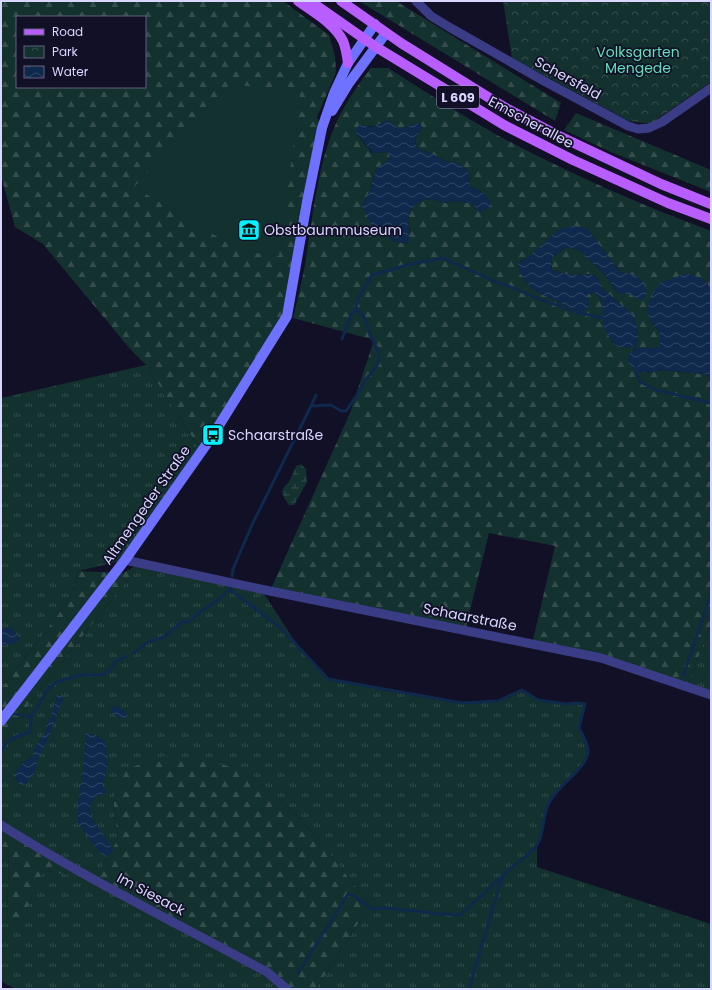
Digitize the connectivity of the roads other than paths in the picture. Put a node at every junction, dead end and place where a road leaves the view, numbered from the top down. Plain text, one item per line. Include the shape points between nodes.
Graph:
1 (298, 1) edge
2 (310, 1) edge
3 (341, 1) edge
4 (416, 1) edge
5 (375, 24) junction
6 (386, 33) junction
7 (364, 39) junction
8 (376, 47) junction
9 (348, 63) junction
10 (711, 88) edge
11 (322, 128) junction
12 (711, 204) edge
13 (711, 219) edge
14 (125, 560) junction
15 (711, 695) edge
16 (1, 721) edge
17 (1, 825) edge
18 (287, 989) edge

1 - 9 main road via 338,33 345,46
2 - 7 main road, Emscherallee / L 609
3 - 5 main road, Emscherallee / L 609
4 - 10 street, Schersfeld via 431,16 449,27 622,124 638,129 649,128 662,122
5 - 6 main road, Emscherallee / L 609
5 - 7 street, Altmengeder Straße
6 - 8 street, Altmengeder Straße
6 - 12 main road, Emscherallee / L 609 via 474,89 555,134 661,184
7 - 8 main road, Emscherallee / L 609
7 - 9 street, Altmengeder Straße
8 - 11 street, Altmengeder Straße via 349,83
8 - 13 main road, Emscherallee / L 609 via 504,125 668,203
9 - 11 street, Altmengeder Straße
11 - 14 street, Altmengeder Straße via 287,316 213,435
14 - 15 street, Schaarstraße via 601,658
14 - 16 street, Altmengeder Straße
17 - 18 street, Im Siesack via 94,880 267,972

